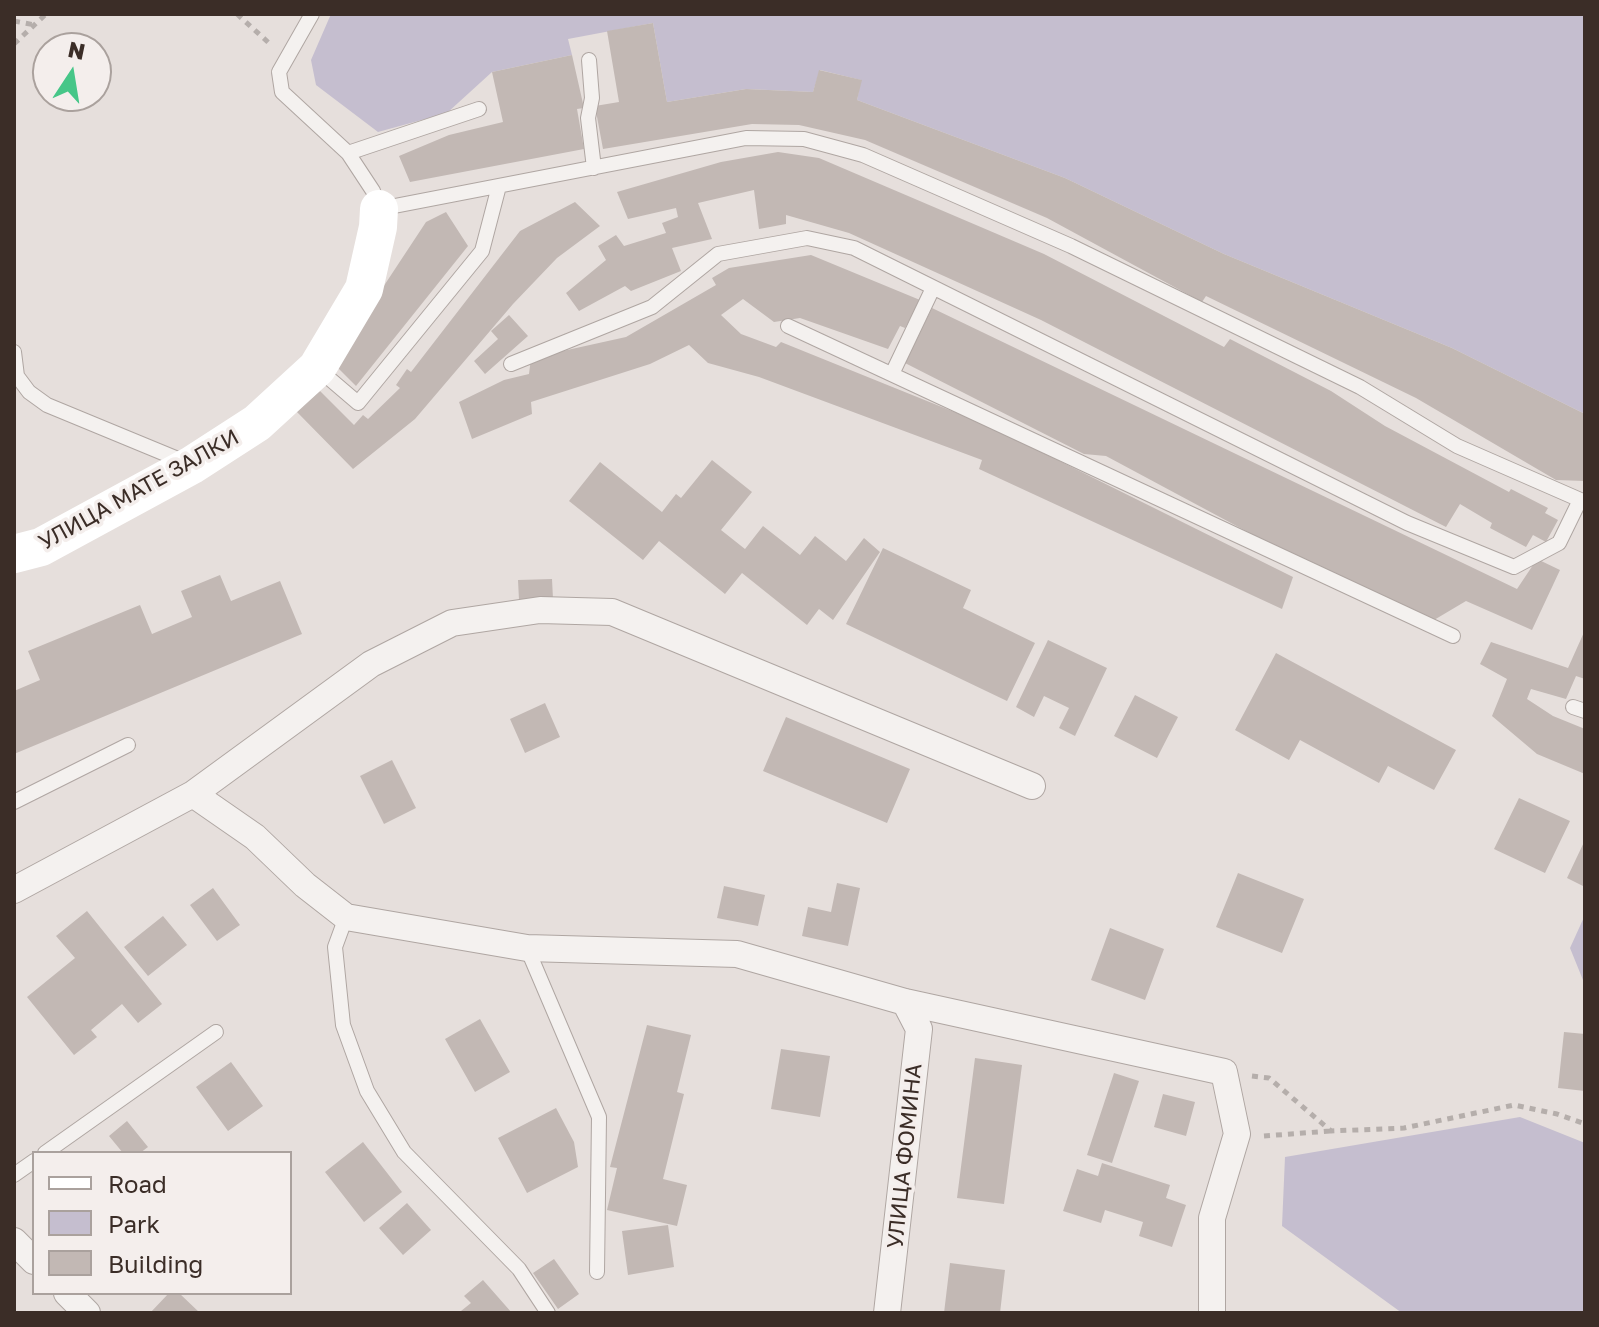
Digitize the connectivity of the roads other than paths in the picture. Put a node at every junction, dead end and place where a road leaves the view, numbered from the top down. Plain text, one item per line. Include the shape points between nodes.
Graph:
1 (304, 17) edge
2 (589, 60) dead end
3 (479, 109) dead end
4 (348, 153) junction
5 (594, 168) junction
6 (499, 186) junction
7 (379, 209) junction
8 (933, 288) junction
9 (788, 326) dead end
10 (14, 352) edge
11 (511, 364) dead end
12 (317, 368) junction
13 (892, 374) junction
14 (192, 465) junction
15 (1583, 501) edge
16 (14, 554) edge
17 (1453, 636) dead end
18 (128, 745) dead end
19 (1032, 786) dead end
20 (193, 794) junction
21 (14, 802) edge
22 (14, 890) edge
23 (346, 917) junction
24 (527, 948) junction
25 (905, 1002) junction
26 (216, 1032) dead end
27 (48, 1151) edge
28 (32, 1162) edge
29 (14, 1175) edge
30 (14, 1241) edge
31 (32, 1259) edge
32 (597, 1272) dead end
33 (69, 1295) edge
34 (87, 1313) edge
35 (548, 1313) edge
36 (887, 1313) edge
37 (1212, 1313) edge

1 - 4 lane via 279,72 282,92
2 - 5 lane
3 - 4 lane
4 - 7 lane
5 - 6 lane
5 - 15 lane via 746,138 804,139 863,155 1071,246 1360,387 1457,446
6 - 7 lane
6 - 12 lane via 482,251 358,403
7 - 12 street, УЛИЦА МАТЕ ЗАЛКИ via 364,289
8 - 11 lane via 854,248 807,238 748,248 718,254 652,307
8 - 13 lane
8 - 15 lane via 1407,523 1514,567 1559,543
9 - 13 lane
10 - 14 lane via 17,376 47,405
12 - 14 street, УЛИЦА МАТЕ ЗАЛКИ via 257,423
13 - 17 lane
14 - 16 street, УЛИЦА МАТЕ ЗАЛКИ via 41,547
18 - 21 lane
19 - 20 street via 612,612 540,610 452,623 371,664
20 - 22 street
20 - 23 street via 255,837
23 - 24 street
23 - 35 lane via 335,947 343,1025 367,1091 404,1152 519,1269
24 - 25 street via 737,954
24 - 32 lane via 599,1117
25 - 36 street, УЛИЦА ФОМИНА via 919,1029
25 - 37 street via 1224,1072 1237,1134 1212,1218
26 - 27 lane
28 - 29 lane
30 - 31 street
33 - 34 street

